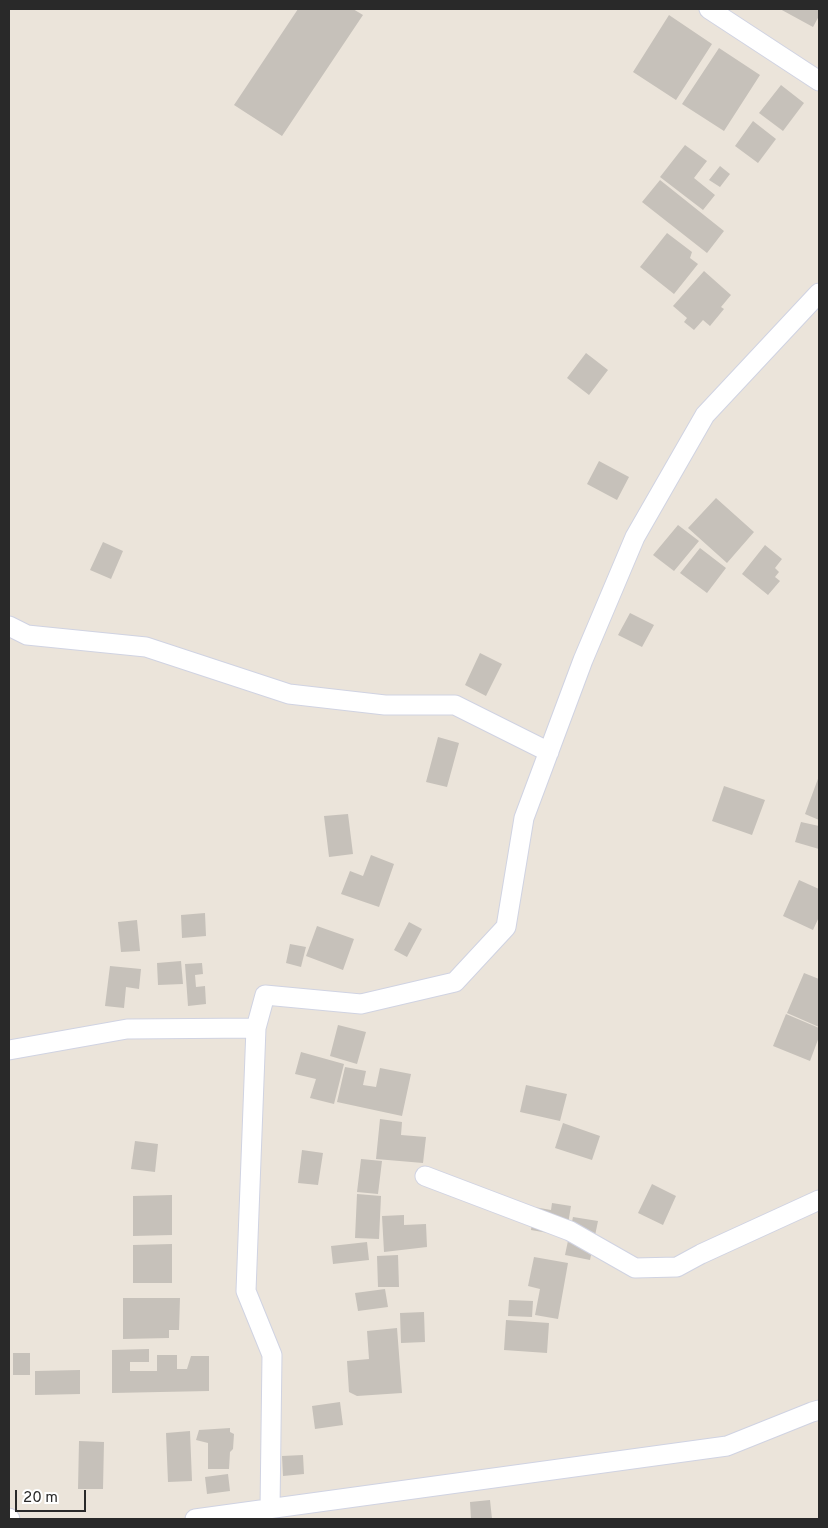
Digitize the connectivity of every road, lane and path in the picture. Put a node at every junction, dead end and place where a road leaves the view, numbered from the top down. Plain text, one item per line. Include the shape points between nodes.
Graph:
1 (709, 9) edge
2 (819, 81) edge
3 (819, 293) edge
4 (9, 626) edge
5 (549, 752) junction
6 (256, 1028) junction
7 (9, 1050) edge
8 (424, 1176) dead end
9 (819, 1200) edge
10 (819, 1410) edge
11 (270, 1509) junction
12 (195, 1519) edge

1 - 2 street
3 - 5 street via 705,415 635,537 583,660
4 - 5 street via 27,634 146,647 288,694 385,705 455,705
5 - 6 street via 524,818 506,927 454,982 361,1004 265,995
6 - 7 street via 127,1029
6 - 11 street via 246,1291 272,1354
8 - 9 street via 570,1231 635,1268 677,1267
10 - 11 street via 727,1446
11 - 12 street

